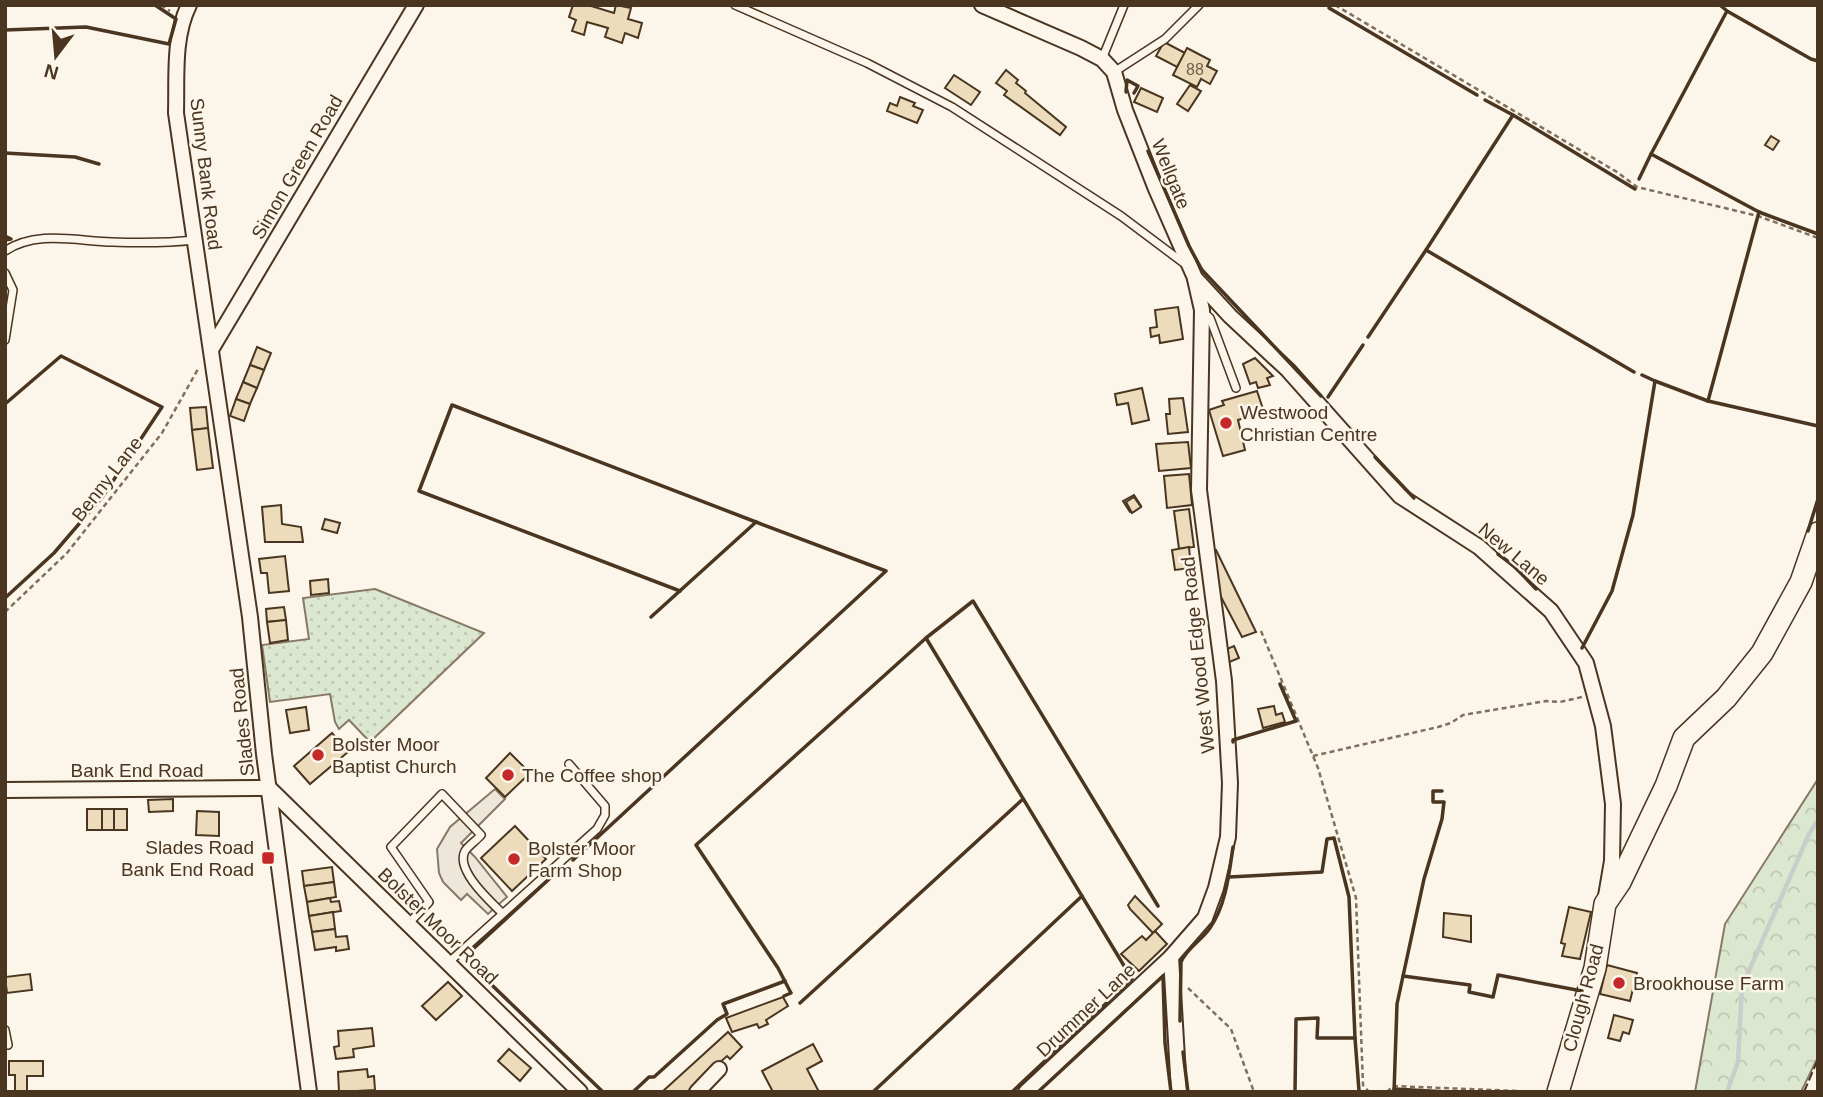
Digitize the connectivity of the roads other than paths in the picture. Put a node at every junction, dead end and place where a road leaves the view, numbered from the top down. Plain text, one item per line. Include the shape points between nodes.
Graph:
1 (189, 5) edge
2 (416, 5) edge
3 (735, 5) edge
4 (982, 5) edge
5 (1124, 5) edge
6 (1199, 5) edge
7 (1102, 59) junction
8 (1114, 72) junction
9 (195, 240) junction
10 (5, 251) edge
11 (5, 273) edge
12 (1192, 273) junction
13 (1202, 310) junction
14 (1230, 316) joint
15 (5, 340) edge
16 (212, 348) junction
17 (1237, 388) dead end
18 (1818, 533) edge
19 (569, 764) dead end
20 (268, 788) junction
21 (5, 790) edge
22 (1605, 904) junction
23 (502, 913) junction
24 (408, 925) junction
25 (1171, 957) junction
26 (448, 963) junction
27 (5, 1030) edge
28 (8, 1045) dead end
29 (719, 1069) dead end
30 (309, 1092) edge
31 (580, 1092) edge
32 (698, 1092) edge
33 (1026, 1092) edge
34 (1179, 1092) edge
35 (1558, 1092) edge

1 - 9 street, Sunny Bank Road via 182,19 177,59 176,113
2 - 16 street, Simon Green Road
3 - 12 lane via 867,63 952,107 1121,216
4 - 7 street, Wellgate
5 - 7 lane
6 - 8 lane via 1165,39
7 - 8 street, Wellgate
8 - 12 street, Wellgate
9 - 10 lane via 111,243 48,238
9 - 16 street, Sunny Bank Road
11 - 15 lane via 13,290
12 - 13 street, West Wood Edge Road
12 - 14 street, Wellgate
13 - 17 lane via 1210,318
13 - 25 street, West Wood Edge Road via 1199,490 1224,681 1228,837 1205,918
14 - 22 street, New Lane via 1288,370 1400,496 1479,547 1551,611 1586,663 1597,697 1613,804 1612,861
16 - 20 street, Slades Road via 250,617
18 - 22 street via 1801,582 1762,653 1726,698 1684,738 1620,882
19 - 23 lane via 605,806 605,815 572,853
20 - 21 street, Bank End Road
20 - 24 street, Bolster Moor Road
20 - 30 street, Slades Road
22 - 35 street, Clough Road via 1595,968
23 - 24 lane via 467,872 463,858 481,835 442,794 391,847 429,902
23 - 26 lane
24 - 26 street, Bolster Moor Road
25 - 33 street, Drummer Lane
25 - 34 street
26 - 31 street, Bolster Moor Road
27 - 28 lane
29 - 32 street

